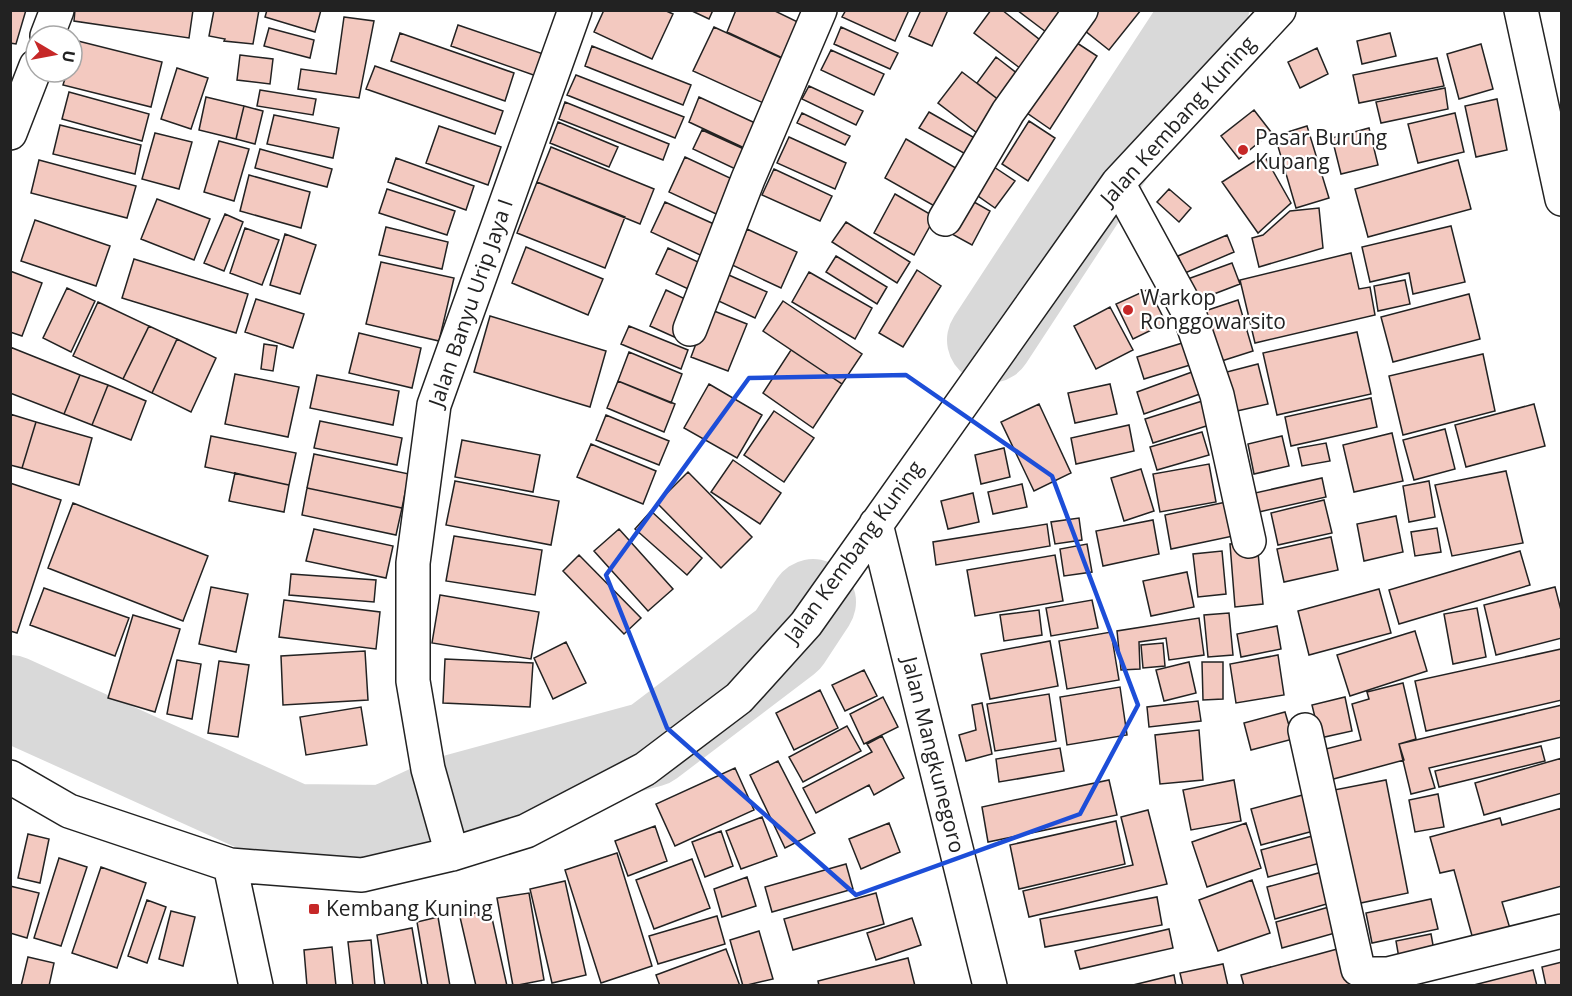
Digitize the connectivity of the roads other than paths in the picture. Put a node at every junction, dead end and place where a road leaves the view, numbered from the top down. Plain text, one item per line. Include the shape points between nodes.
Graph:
1 (575, 10) edge
2 (820, 10) edge
3 (1081, 10) edge
4 (1279, 10) edge
5 (1521, 10) edge
6 (29, 84) edge
7 (10, 134) edge
8 (1118, 183) junction
9 (1562, 199) edge
10 (945, 219) dead end
11 (690, 329) dead end
12 (876, 524) junction
13 (1250, 541) dead end
14 (1305, 730) dead end
15 (10, 777) edge
16 (452, 854) junction
17 (230, 865) junction
18 (1562, 931) edge
19 (256, 986) edge
20 (990, 986) edge

1 - 16 street, Jalan Banyu Urip Jaya I via 434,405 413,563 413,681 428,769
2 - 11 street
3 - 10 street via 1008,112
4 - 8 street, Jalan Kembang Kuning
5 - 9 street
6 - 7 street
8 - 12 street, Jalan Kembang Kuning
8 - 13 street via 1189,313 1217,395
12 - 16 street, Jalan Kembang Kuning via 806,624 739,698 645,769 526,831
12 - 20 street, Jalan Mangkunegoro
14 - 18 street via 1358,969 1368,974 1388,974
15 - 17 street, Jalan Kembang Kuning via 69,811
16 - 17 street, Jalan Kembang Kuning via 362,875
17 - 19 street

